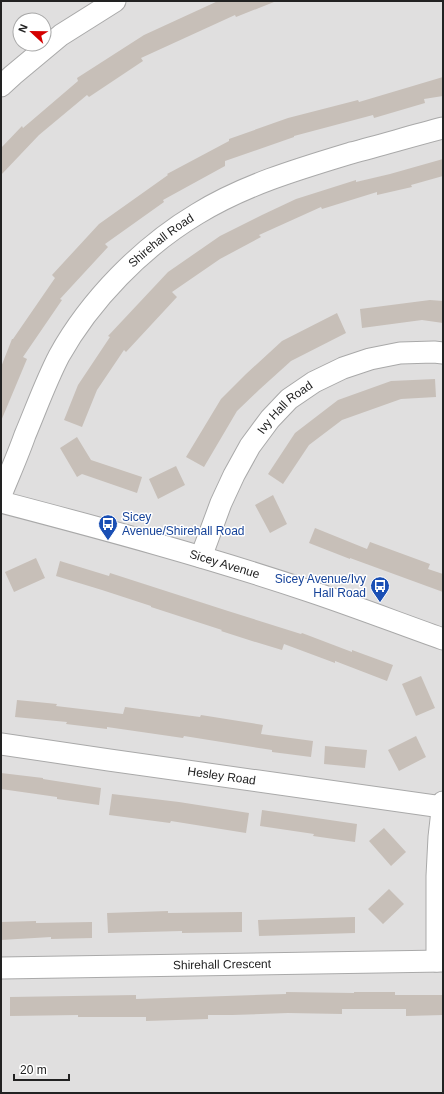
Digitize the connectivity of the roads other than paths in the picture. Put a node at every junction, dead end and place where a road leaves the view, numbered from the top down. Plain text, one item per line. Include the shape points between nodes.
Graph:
1 (115, 1) edge
2 (1, 86) edge
3 (443, 128) edge
4 (443, 353) edge
5 (1, 495) edge
6 (1, 502) edge
7 (201, 557) junction
8 (443, 639) edge
9 (1, 744) edge
10 (442, 805) edge
11 (440, 961) edge
12 (1, 968) edge

1 - 2 street via 61,35
3 - 5 street, Shirehall Road via 317,163 267,180 197,214 162,239 131,265 102,295 59,356
4 - 7 street, Ivy Hall Road via 400,353 370,359 314,382 289,399 250,446 221,503
6 - 7 street, Sicey Avenue
7 - 8 street, Sicey Avenue via 310,591
9 - 10 street, Hesley Road
10 - 11 street via 437,876
11 - 12 street, Shirehall Crescent

